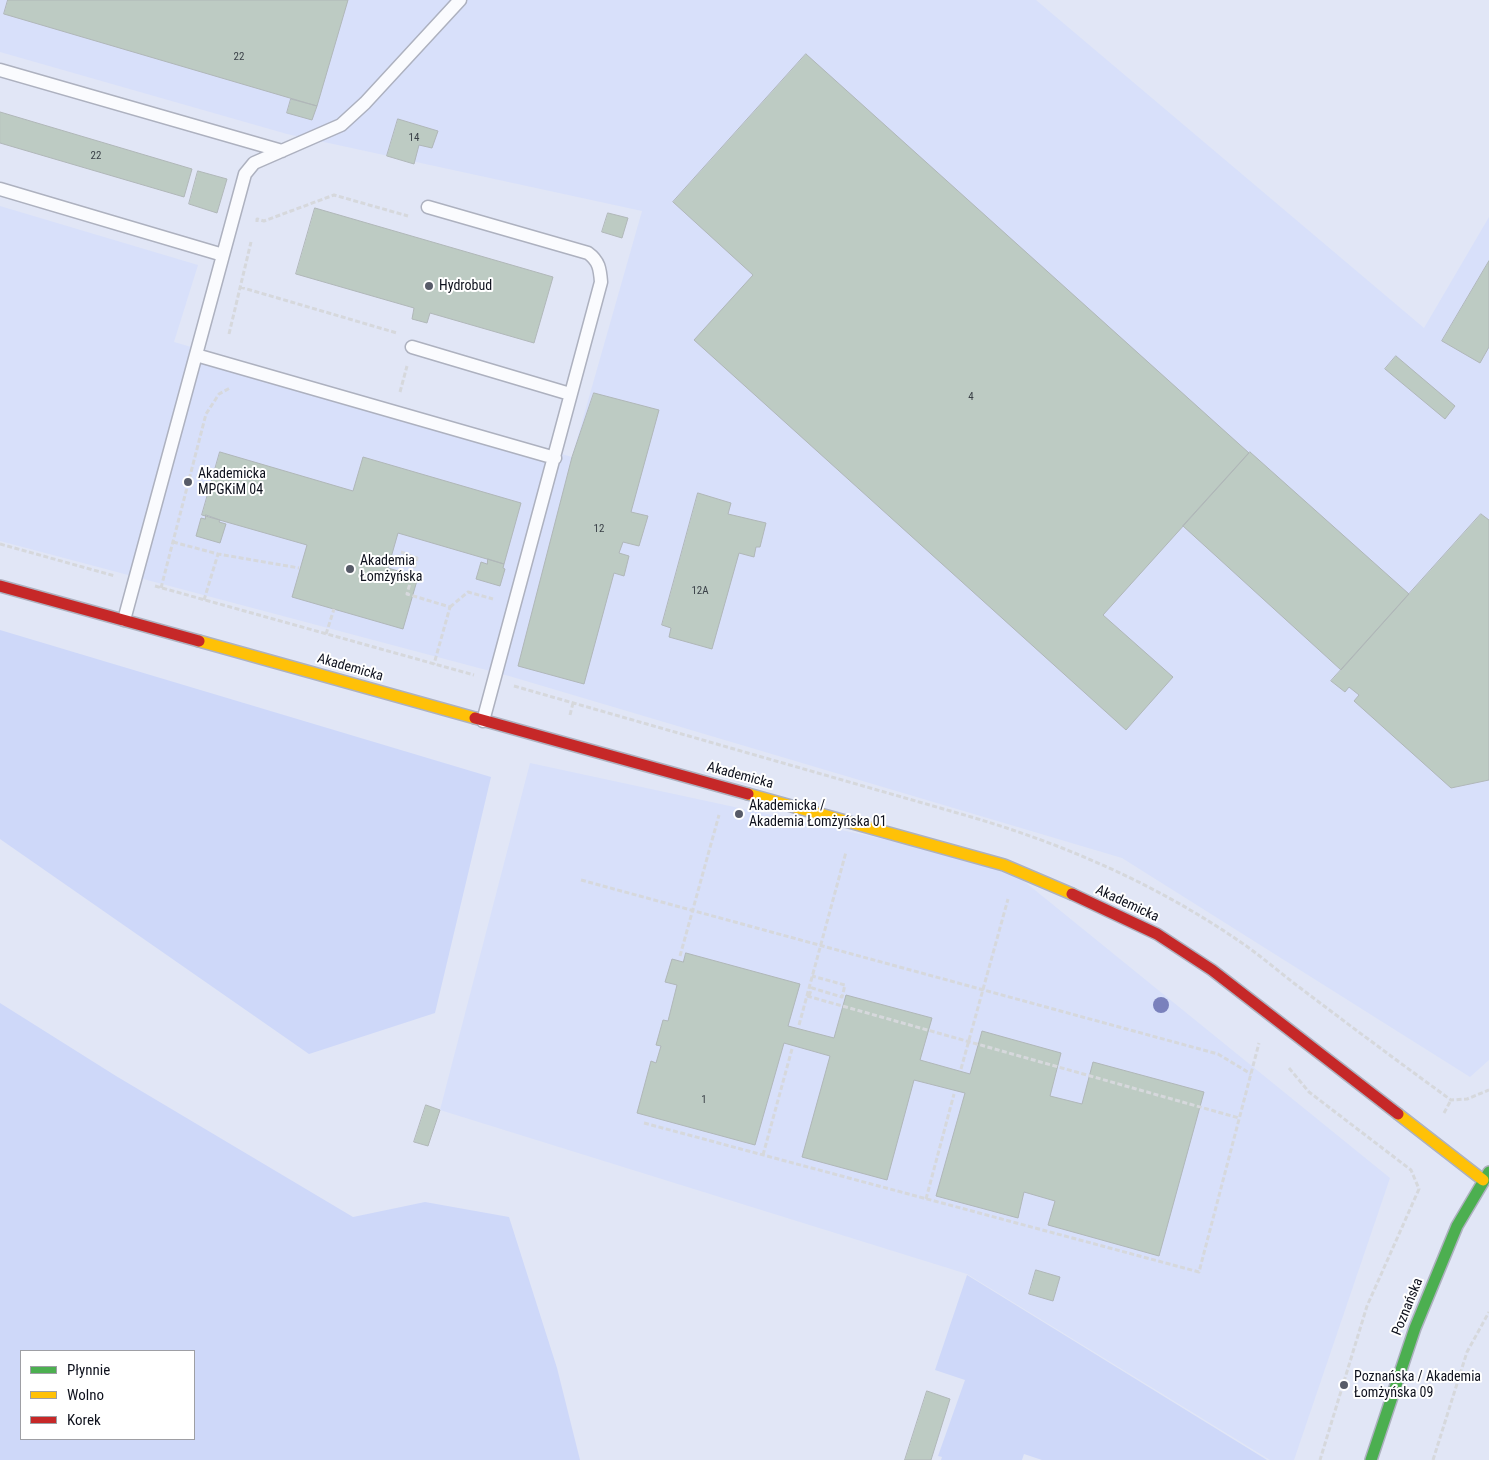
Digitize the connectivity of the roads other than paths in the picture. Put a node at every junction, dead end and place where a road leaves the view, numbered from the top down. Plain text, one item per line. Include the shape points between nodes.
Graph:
1 (460, 0) edge
2 (0, 70) edge
3 (282, 151) junction
4 (0, 188) edge
5 (428, 207) road end
6 (223, 255) junction
7 (412, 347) road end
8 (196, 355) junction
9 (570, 394) junction
10 (555, 458) junction
11 (0, 586) edge
12 (124, 620) junction
13 (483, 721) junction
14 (1487, 1179) edge
15 (1371, 1460) edge

1 - 3 lane via 365,104 341,124
2 - 3 lane
3 - 6 lane via 254,163 245,174
4 - 6 lane
5 - 9 lane via 588,253 596,259 601,282
6 - 8 lane
7 - 9 lane
8 - 10 lane
8 - 12 lane
9 - 10 lane
10 - 13 lane
11 - 12 street, Akademicka
12 - 13 street, Akademicka
13 - 14 street, Akademicka via 1004,866 1055,886 1157,934 1212,970
14 - 15 street, Poznańska via 1457,1226 1415,1328

